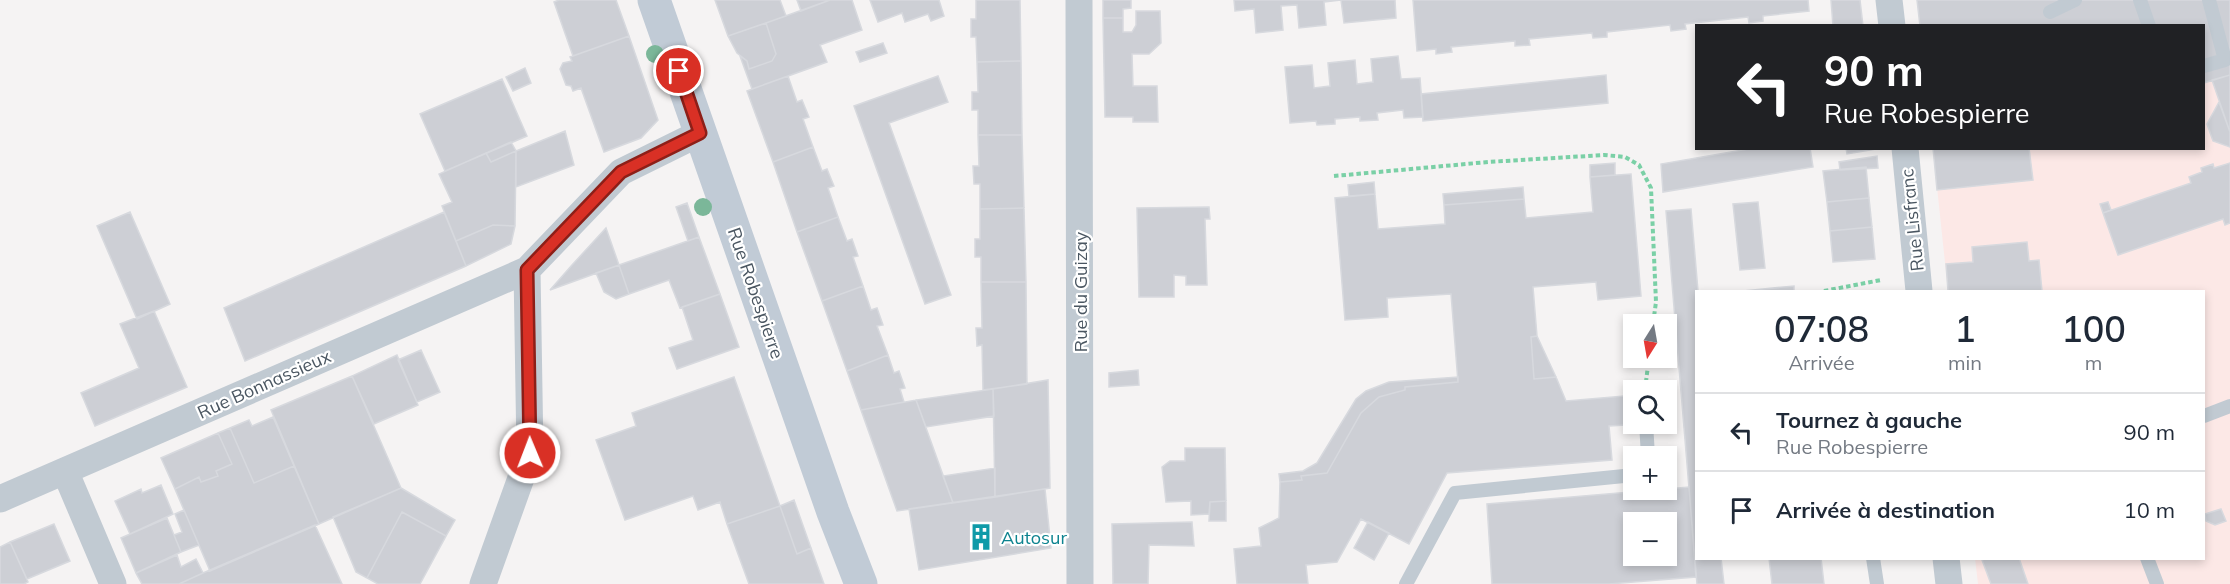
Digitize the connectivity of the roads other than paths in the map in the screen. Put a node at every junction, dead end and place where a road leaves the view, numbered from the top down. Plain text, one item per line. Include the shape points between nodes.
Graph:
1 (654, 0) edge
2 (1079, 0) edge
3 (1889, 0) edge
4 (2075, 0) edge
5 (2140, 0) edge
6 (2209, 0) edge
7 (2050, 12) dead end
8 (1892, 24) edge
9 (2148, 24) edge
10 (2205, 66) edge
11 (700, 133) junction
12 (1905, 150) edge
13 (527, 270) junction
14 (1919, 290) edge
15 (2230, 406) edge
16 (2205, 416) edge
17 (65, 471) junction
18 (1623, 477) edge
19 (0, 499) edge
20 (1873, 560) edge
21 (1946, 560) edge
22 (2148, 560) edge
23 (113, 584) edge
24 (483, 584) edge
25 (861, 584) edge
26 (1080, 584) edge
27 (1406, 584) edge
28 (1877, 584) edge
29 (1949, 584) edge
30 (2157, 584) edge

1 - 11 main road, Rue Robespierre
2 - 26 street, Rue du Guizay
3 - 8 street
4 - 7 lane
5 - 9 lane
6 - 10 lane via 2225,60
11 - 13 street via 621,172
11 - 25 main road, Rue Robespierre
12 - 14 street, Rue Lisfranc
13 - 17 street, Rue Bonnassieux
13 - 24 street via 530,453
15 - 16 lane
17 - 19 street, Rue Bonnassieux
17 - 23 street
18 - 27 lane via 1455,493
20 - 28 lane
21 - 29 street
22 - 30 lane

